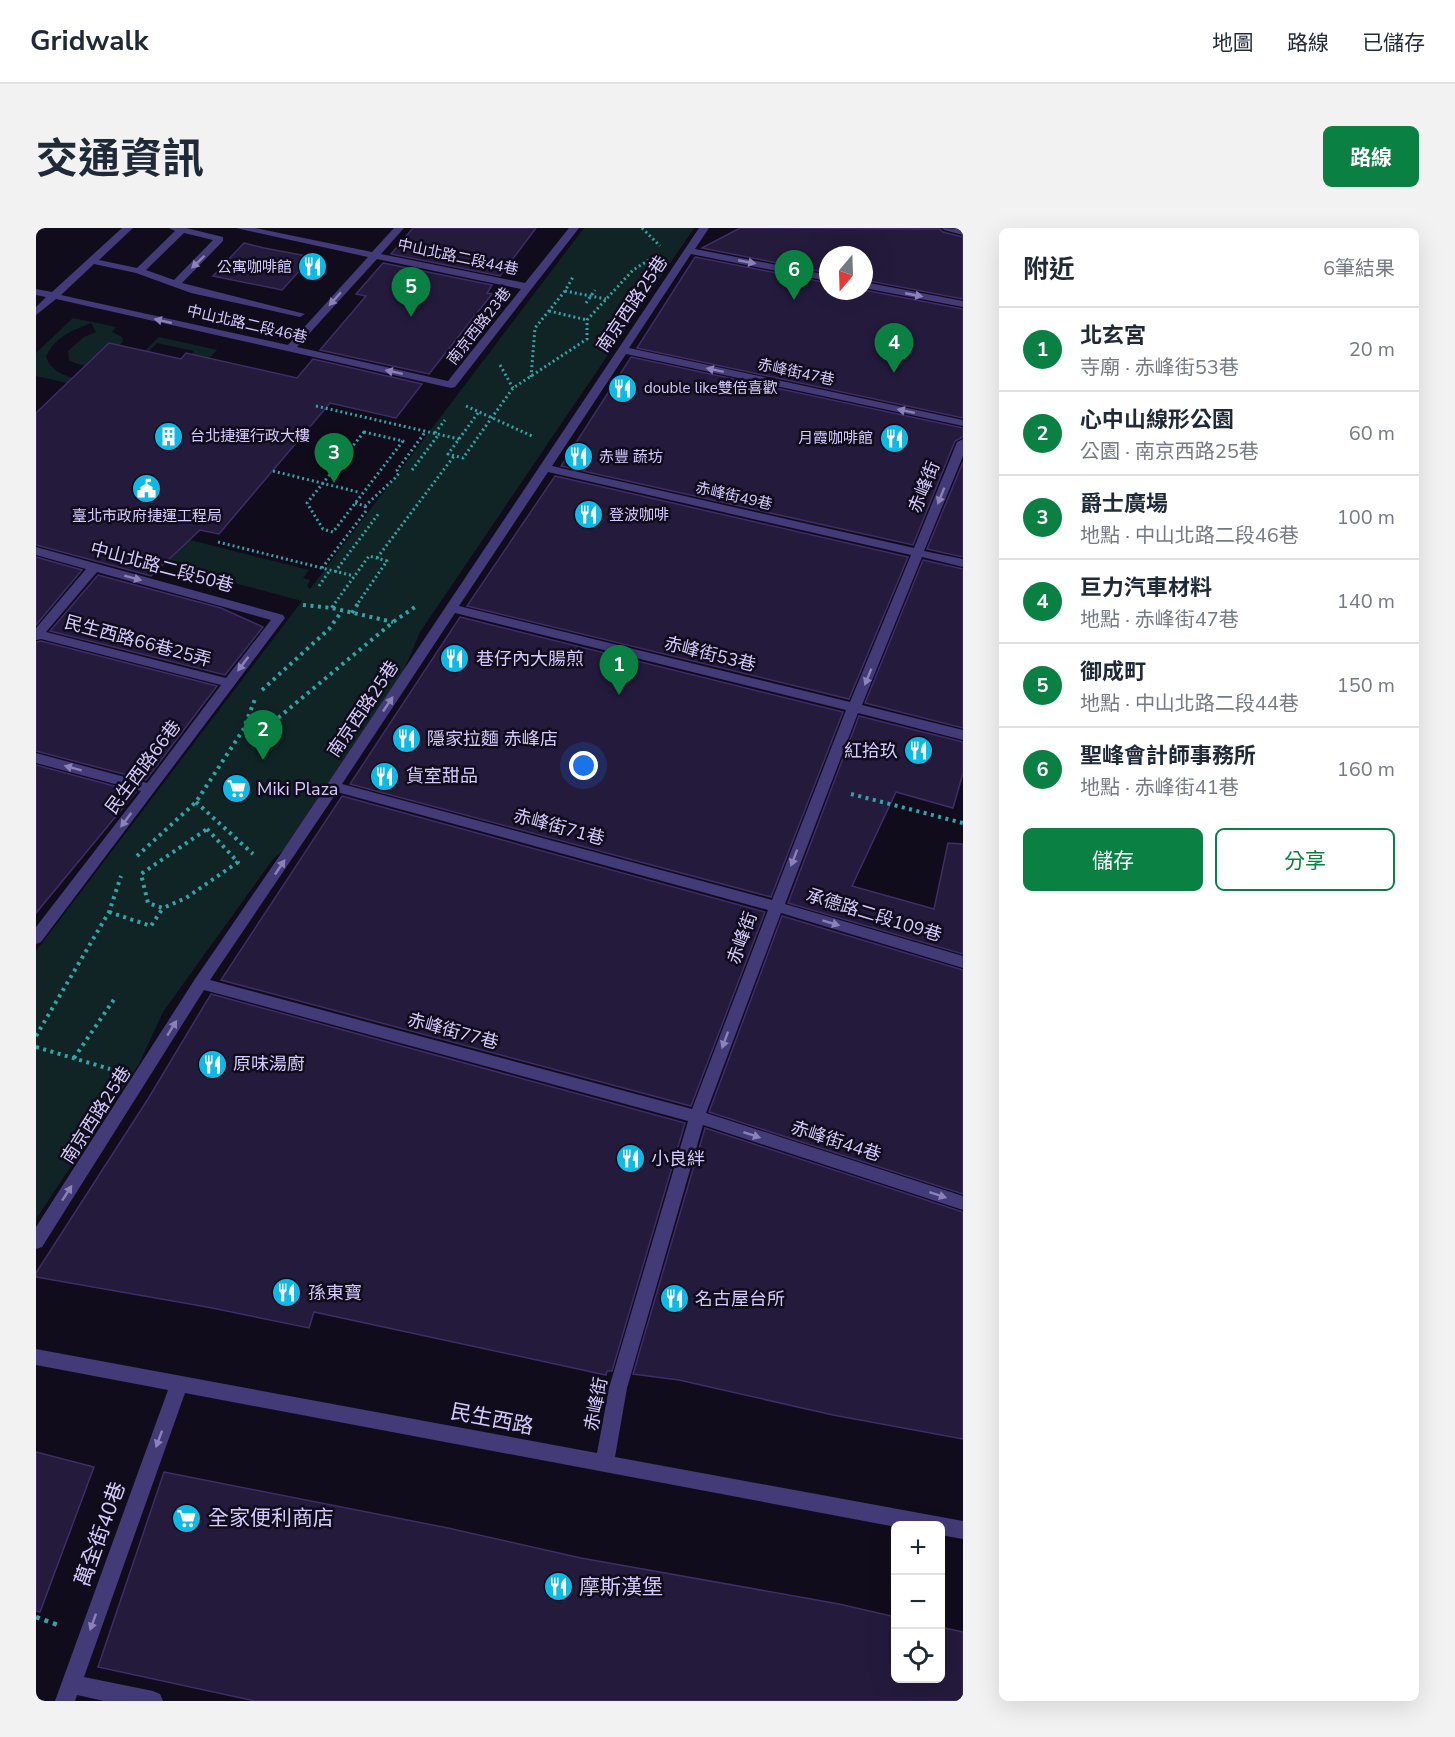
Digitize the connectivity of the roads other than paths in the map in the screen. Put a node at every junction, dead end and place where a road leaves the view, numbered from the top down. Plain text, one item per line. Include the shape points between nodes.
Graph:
1 (128, 228) edge
2 (241, 228) edge
3 (399, 228) edge
4 (574, 228) edge
5 (704, 228) edge
6 (947, 228) edge
7 (178, 229) edge
8 (963, 232) edge
9 (689, 251) junction
10 (374, 256) junction
11 (92, 261) junction
12 (139, 271) junction
13 (819, 276) edge
14 (174, 285) junction
15 (528, 287) junction
16 (873, 287) edge
17 (36, 292) edge
18 (54, 296) junction
19 (963, 304) edge
20 (36, 312) edge
21 (300, 314) dead end
22 (290, 349) junction
23 (623, 350) junction
24 (452, 385) joint
25 (963, 423) edge
26 (963, 442) edge
27 (544, 468) junction
28 (36, 551) edge
29 (918, 553) junction
30 (963, 563) edge
31 (94, 567) junction
32 (451, 608) junction
33 (279, 618) joint
34 (37, 635) edge
35 (229, 683) junction
36 (855, 708) junction
37 (963, 735) edge
38 (36, 758) edge
39 (333, 786) junction
40 (149, 788) junction
41 (775, 906) junction
42 (36, 938) edge
43 (963, 962) edge
44 (200, 983) junction
45 (697, 1117) junction
46 (963, 1203) edge
47 (36, 1242) edge
48 (36, 1357) edge
49 (179, 1383) junction
50 (605, 1463) junction
51 (913, 1521) edge
52 (945, 1527) edge
53 (963, 1530) edge
54 (68, 1692) edge
55 (153, 1701) edge

1 - 11 street
2 - 10 street, 中山北路二段44巷
3 - 10 street
4 - 15 street, 南京西路23巷
5 - 9 street, 南京西路25巷
6 - 8 street
7 - 12 street
7 -> 14 street via 220,239
9 -> 13 street
9 - 23 street, 南京西路25巷
10 - 15 street, 中山北路二段44巷
10 -> 22 street
11 - 12 street
11 - 18 street
12 - 14 street
14 - 21 street
15 - 24 street, 南京西路23巷
16 -> 19 street
17 - 18 street, 中山北路二段46巷
18 - 20 street
22 -> 18 street, 中山北路二段46巷
24 -> 22 street, 中山北路二段46巷
25 -> 23 street, 赤峰街47巷
23 - 27 street, 南京西路25巷
26 -> 29 street, 赤峰街
27 - 29 street, 赤峰街49巷
27 - 32 street, 南京西路25巷
28 - 31 street, 中山北路二段50巷
29 - 30 street, 赤峰街49巷
29 -> 36 street, 赤峰街
31 -> 33 street, 中山北路二段50巷
31 - 34 street
32 - 36 street, 赤峰街53巷
39 -> 32 street, 南京西路25巷
33 -> 35 street, 民生西路66巷
34 - 35 street, 民生西路66巷25弄
35 - 40 street, 民生西路66巷
36 - 37 street, 赤峰街53巷
36 -> 41 street, 赤峰街
40 -> 38 street
39 - 41 street, 赤峰街71巷
44 -> 39 street, 南京西路25巷
40 -> 42 street, 民生西路66巷
41 -> 43 street, 承德路二段109巷
41 -> 45 street, 赤峰街
44 - 45 street, 赤峰街77巷
47 -> 44 street, 南京西路25巷
45 -> 46 street, 赤峰街44巷
45 - 50 street, 赤峰街 via 618,1388
48 - 49 street, 民生西路
49 - 50 street, 民生西路
49 -> 54 street, 萬全街40巷
50 - 51 street, 民生西路
52 - 53 street, 民生西路
54 - 55 street

